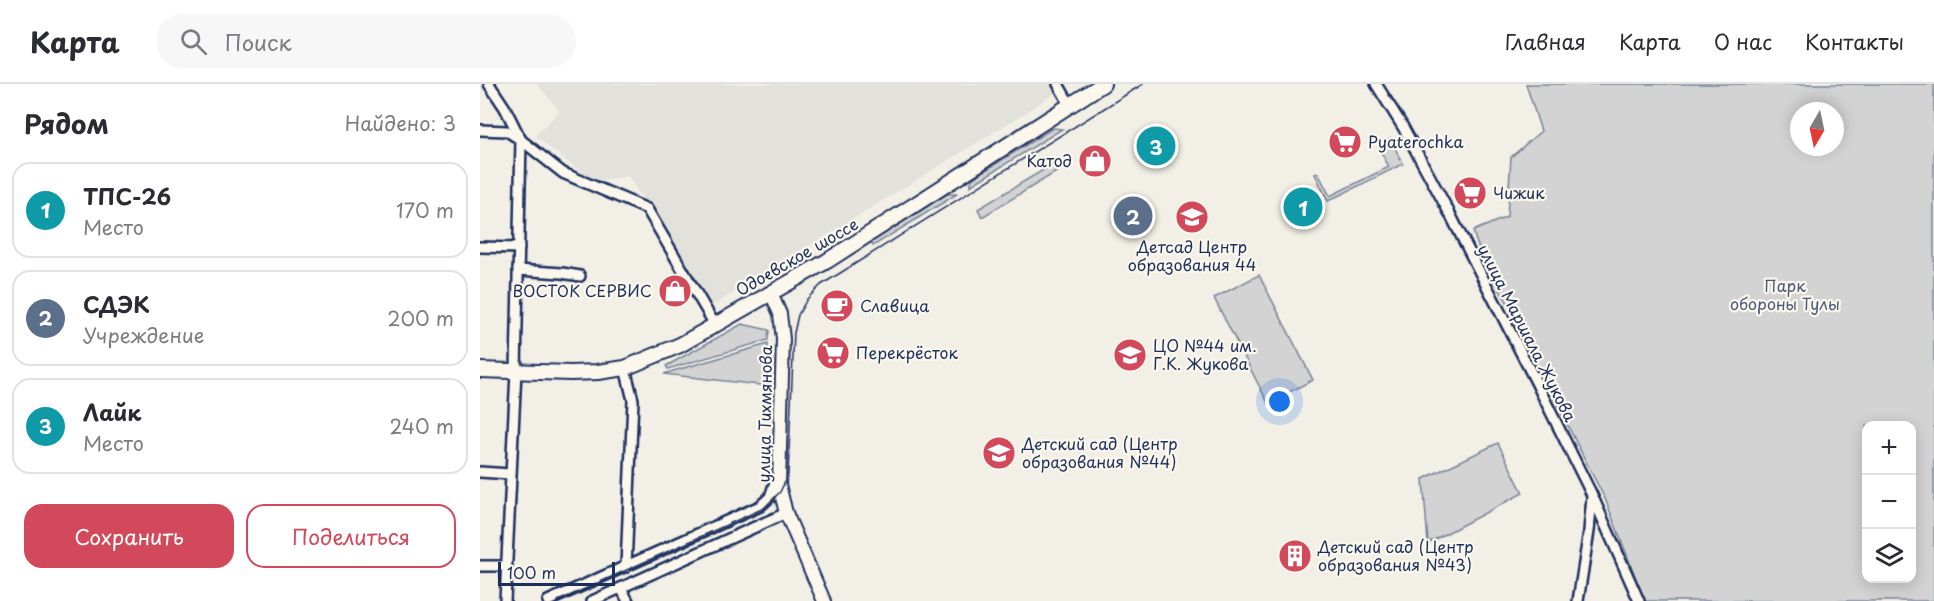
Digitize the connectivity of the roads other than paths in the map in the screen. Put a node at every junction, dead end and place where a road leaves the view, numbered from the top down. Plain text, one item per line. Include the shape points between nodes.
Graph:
1 (489, 84) edge
2 (1058, 84) edge
3 (1103, 84) edge
4 (1376, 84) edge
5 (1070, 105) junction
6 (480, 130) edge
7 (521, 140) junction
8 (480, 247) edge
9 (519, 248) junction
10 (518, 270) junction
11 (580, 276) dead end
12 (771, 293) junction
13 (715, 326) junction
14 (625, 368) junction
15 (480, 370) edge
16 (516, 371) junction
17 (480, 472) edge
18 (510, 474) junction
19 (778, 474) junction
20 (1592, 495) junction
21 (786, 513) junction
22 (480, 566) edge
23 (506, 566) junction
24 (626, 567) junction
25 (621, 588) junction
26 (505, 601) edge
27 (548, 601) edge
28 (592, 601) edge
29 (628, 601) edge
30 (824, 601) edge
31 (1578, 601) edge
32 (1639, 601) edge

1 - 7 street
2 - 5 street
3 - 5 main road, Одоевское шоссе
4 - 20 street, улица Маршала Жукова via 1450,214
5 - 12 main road, Одоевское шоссе
6 - 7 street via 507,131
7 - 9 street
7 - 13 street via 563,173 647,209
8 - 9 street
9 - 10 street
10 - 11 street
10 - 16 street
12 - 13 main road, Одоевское шоссе
12 - 19 street, улица Тихмянова via 780,314 783,339
13 - 14 main road, Одоевское шоссе
14 - 16 main road, Одоевское шоссе via 571,373
14 - 24 street via 633,400
15 - 16 main road, Одоевское шоссе
16 - 18 street
17 - 18 street
18 - 23 street
19 - 21 street, улица Тихмянова
19 - 24 street via 770,497 760,506
20 - 31 street
20 - 32 street, улица Маршала Жукова
21 - 25 street
21 - 30 street, улица Тихмянова
22 - 23 street
23 - 26 street
24 - 27 street
25 - 28 street
25 - 29 street

